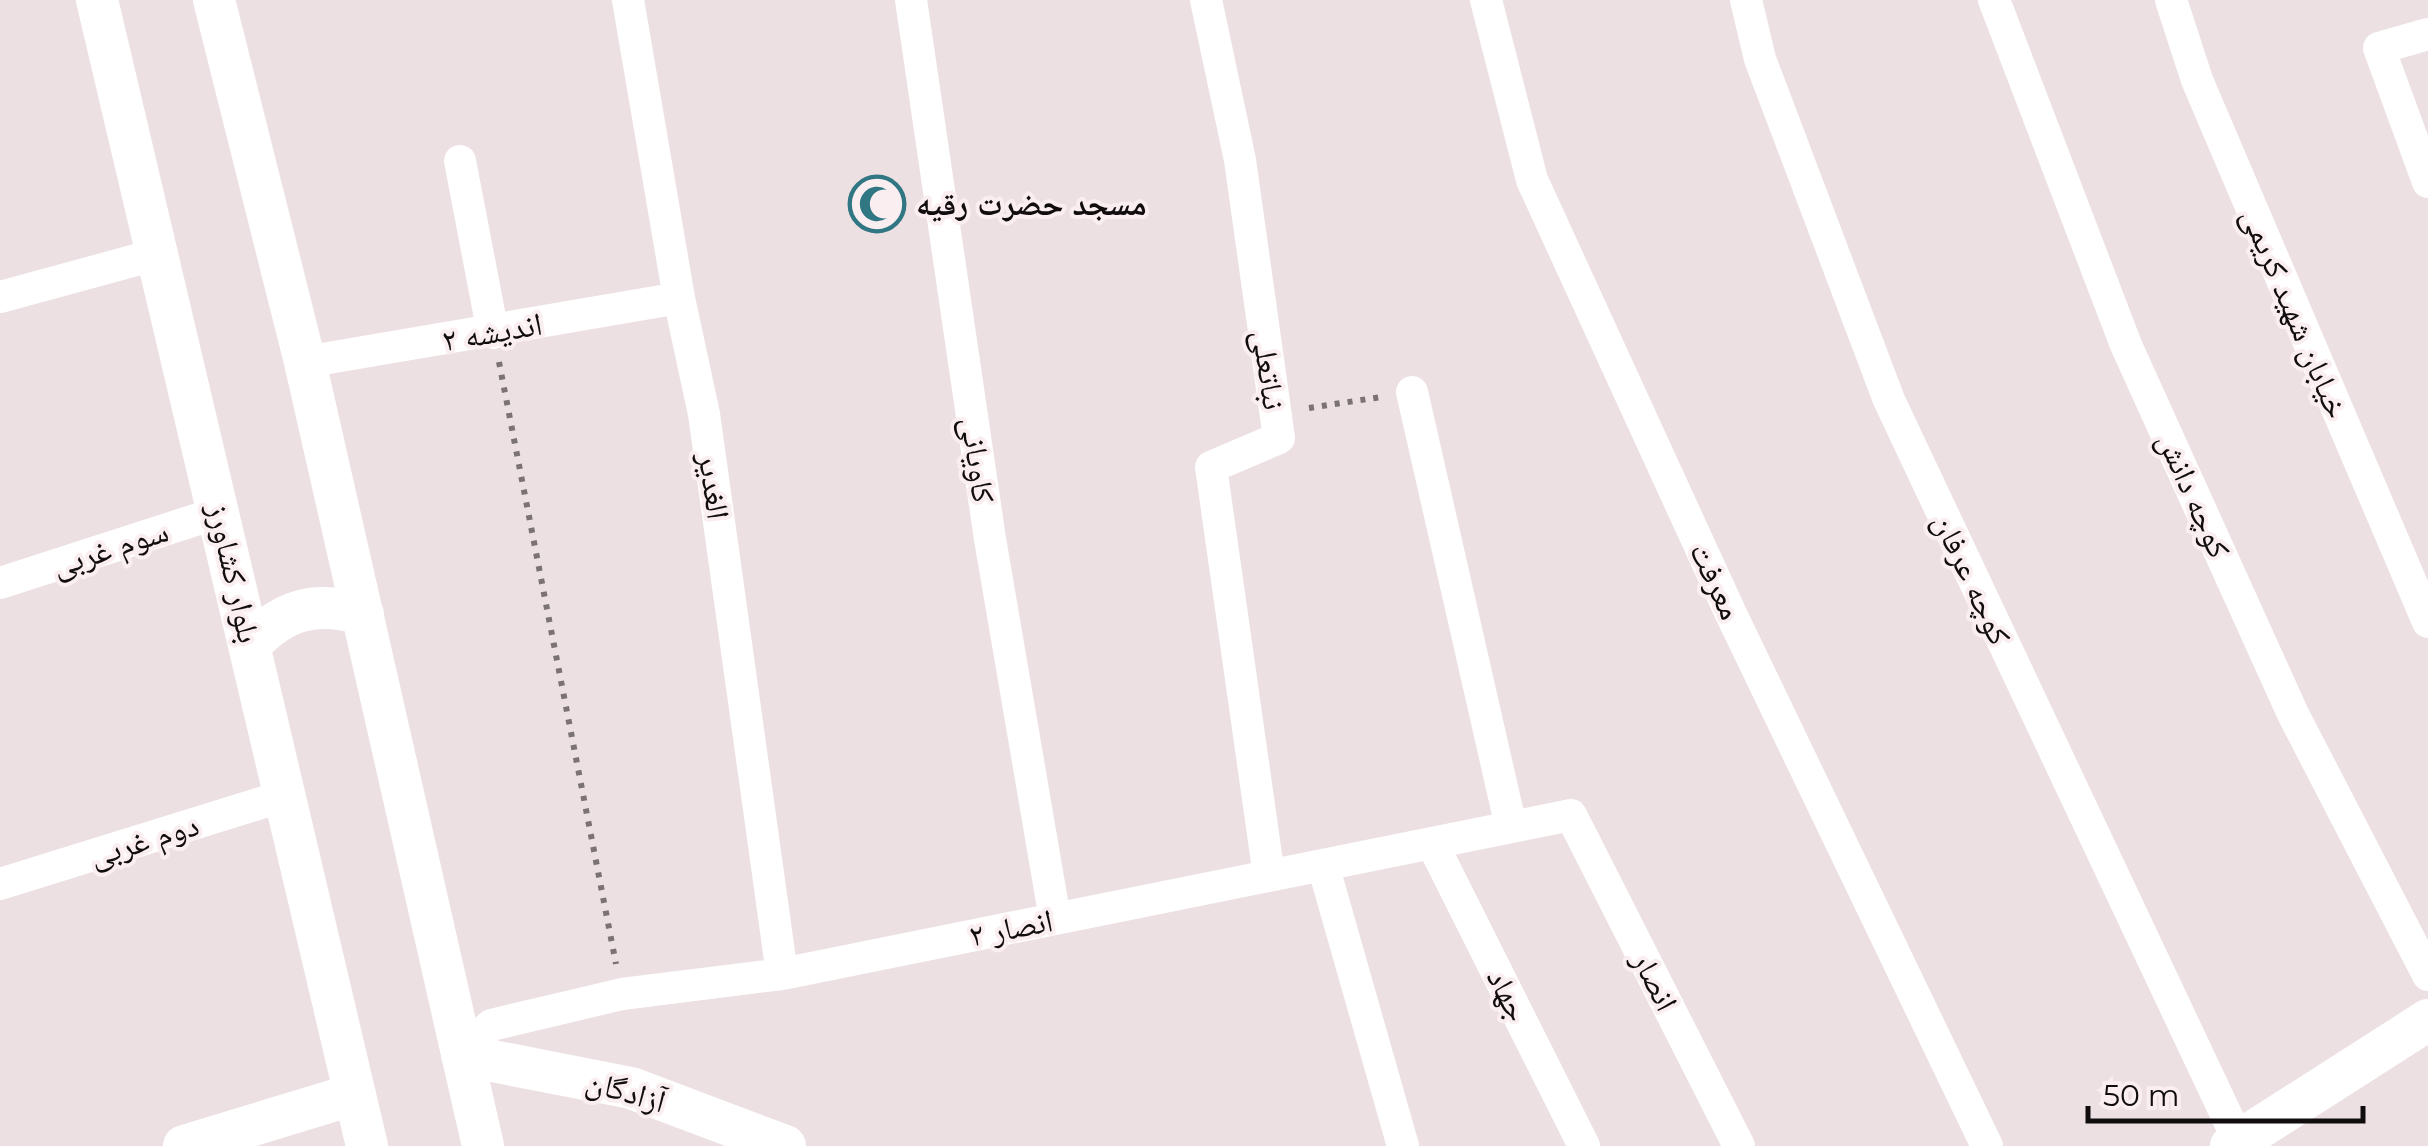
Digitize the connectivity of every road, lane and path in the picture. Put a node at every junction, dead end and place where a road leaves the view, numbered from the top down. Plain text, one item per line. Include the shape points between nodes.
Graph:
1 (97, 0) edge
2 (214, 0) edge
3 (628, 0) edge
4 (911, 0) edge
5 (1206, 0) edge
6 (1486, 0) edge
7 (1746, 0) edge
8 (1994, 0) edge
9 (2171, 0) edge
10 (2428, 34) edge
11 (460, 162) dead end
12 (2428, 182) edge
13 (158, 254) junction
14 (0, 298) edge
15 (679, 298) junction
16 (493, 332) junction
17 (305, 362) junction
18 (1412, 392) joint
19 (1276, 413) junction
20 (220, 512) junction
21 (0, 583) edge
22 (363, 614) junction
23 (2428, 622) edge
24 (251, 644) junction
25 (288, 795) junction
26 (1572, 816) joint
27 (1511, 828) junction
28 (1432, 843) junction
29 (1322, 865) junction
30 (1269, 876) junction
31 (0, 884) edge
32 (1054, 919) junction
33 (782, 974) junction
34 (2428, 974) edge
35 (622, 994) junction
36 (2428, 1020) edge
37 (462, 1055) junction
38 (355, 1094) junction
39 (2236, 1144) edge
40 (184, 1146) edge
41 (368, 1146) edge
42 (483, 1146) edge
43 (784, 1146) edge
44 (1403, 1146) edge
45 (1584, 1146) edge
46 (1739, 1146) edge
47 (1988, 1146) edge

1 - 13 street, بلوار کشاورز
2 - 17 street
3 - 15 street, الغدیر
4 - 32 street, کاویانی
5 - 19 street, نباتعلی via 1240,160
6 - 47 street, معرفت via 1532,180 1731,614
7 - 39 street, کوچه عرفان via 1760,59 1888,400
8 - 34 street, کوچه دانش via 2126,345 2293,714
9 - 23 street, خیابان شهید کریمی via 2197,80
10 - 12 street via 2379,48
11 - 16 street
13 - 14 street
13 - 20 street, بلوار کشاورز
15 - 16 street, اندیشه ۲
15 - 33 street, الغدیر via 704,414
16 - 17 street, اندیشه ۲
16 - 35 path
17 - 22 street
18 - 19 path
18 - 27 street
19 - 30 street, نباتعلی via 1279,438 1211,467
20 - 21 street, سوم غربی
20 - 24 street, بلوار کشاورز
22 - 24 street via 332,606 300,608 272,622
22 - 37 street
24 - 25 street, بلوار کشاورز
25 - 31 street, دوم غربی
25 - 38 street, بلوار کشاورز
26 - 27 street, انصار ۲
26 - 46 street, انصار
27 - 28 street, انصار ۲
28 - 29 street, انصار ۲
28 - 45 street, جهاد
29 - 30 street, انصار ۲
29 - 44 street
30 - 32 street, انصار ۲
32 - 33 street, انصار ۲
33 - 35 street, انصار ۲
35 - 37 street, انصار ۲ via 492,1025
36 - 39 street
37 - 42 street
37 - 43 street, آزادگان via 630,1088
38 - 40 street
38 - 41 street, بلوار کشاورز

